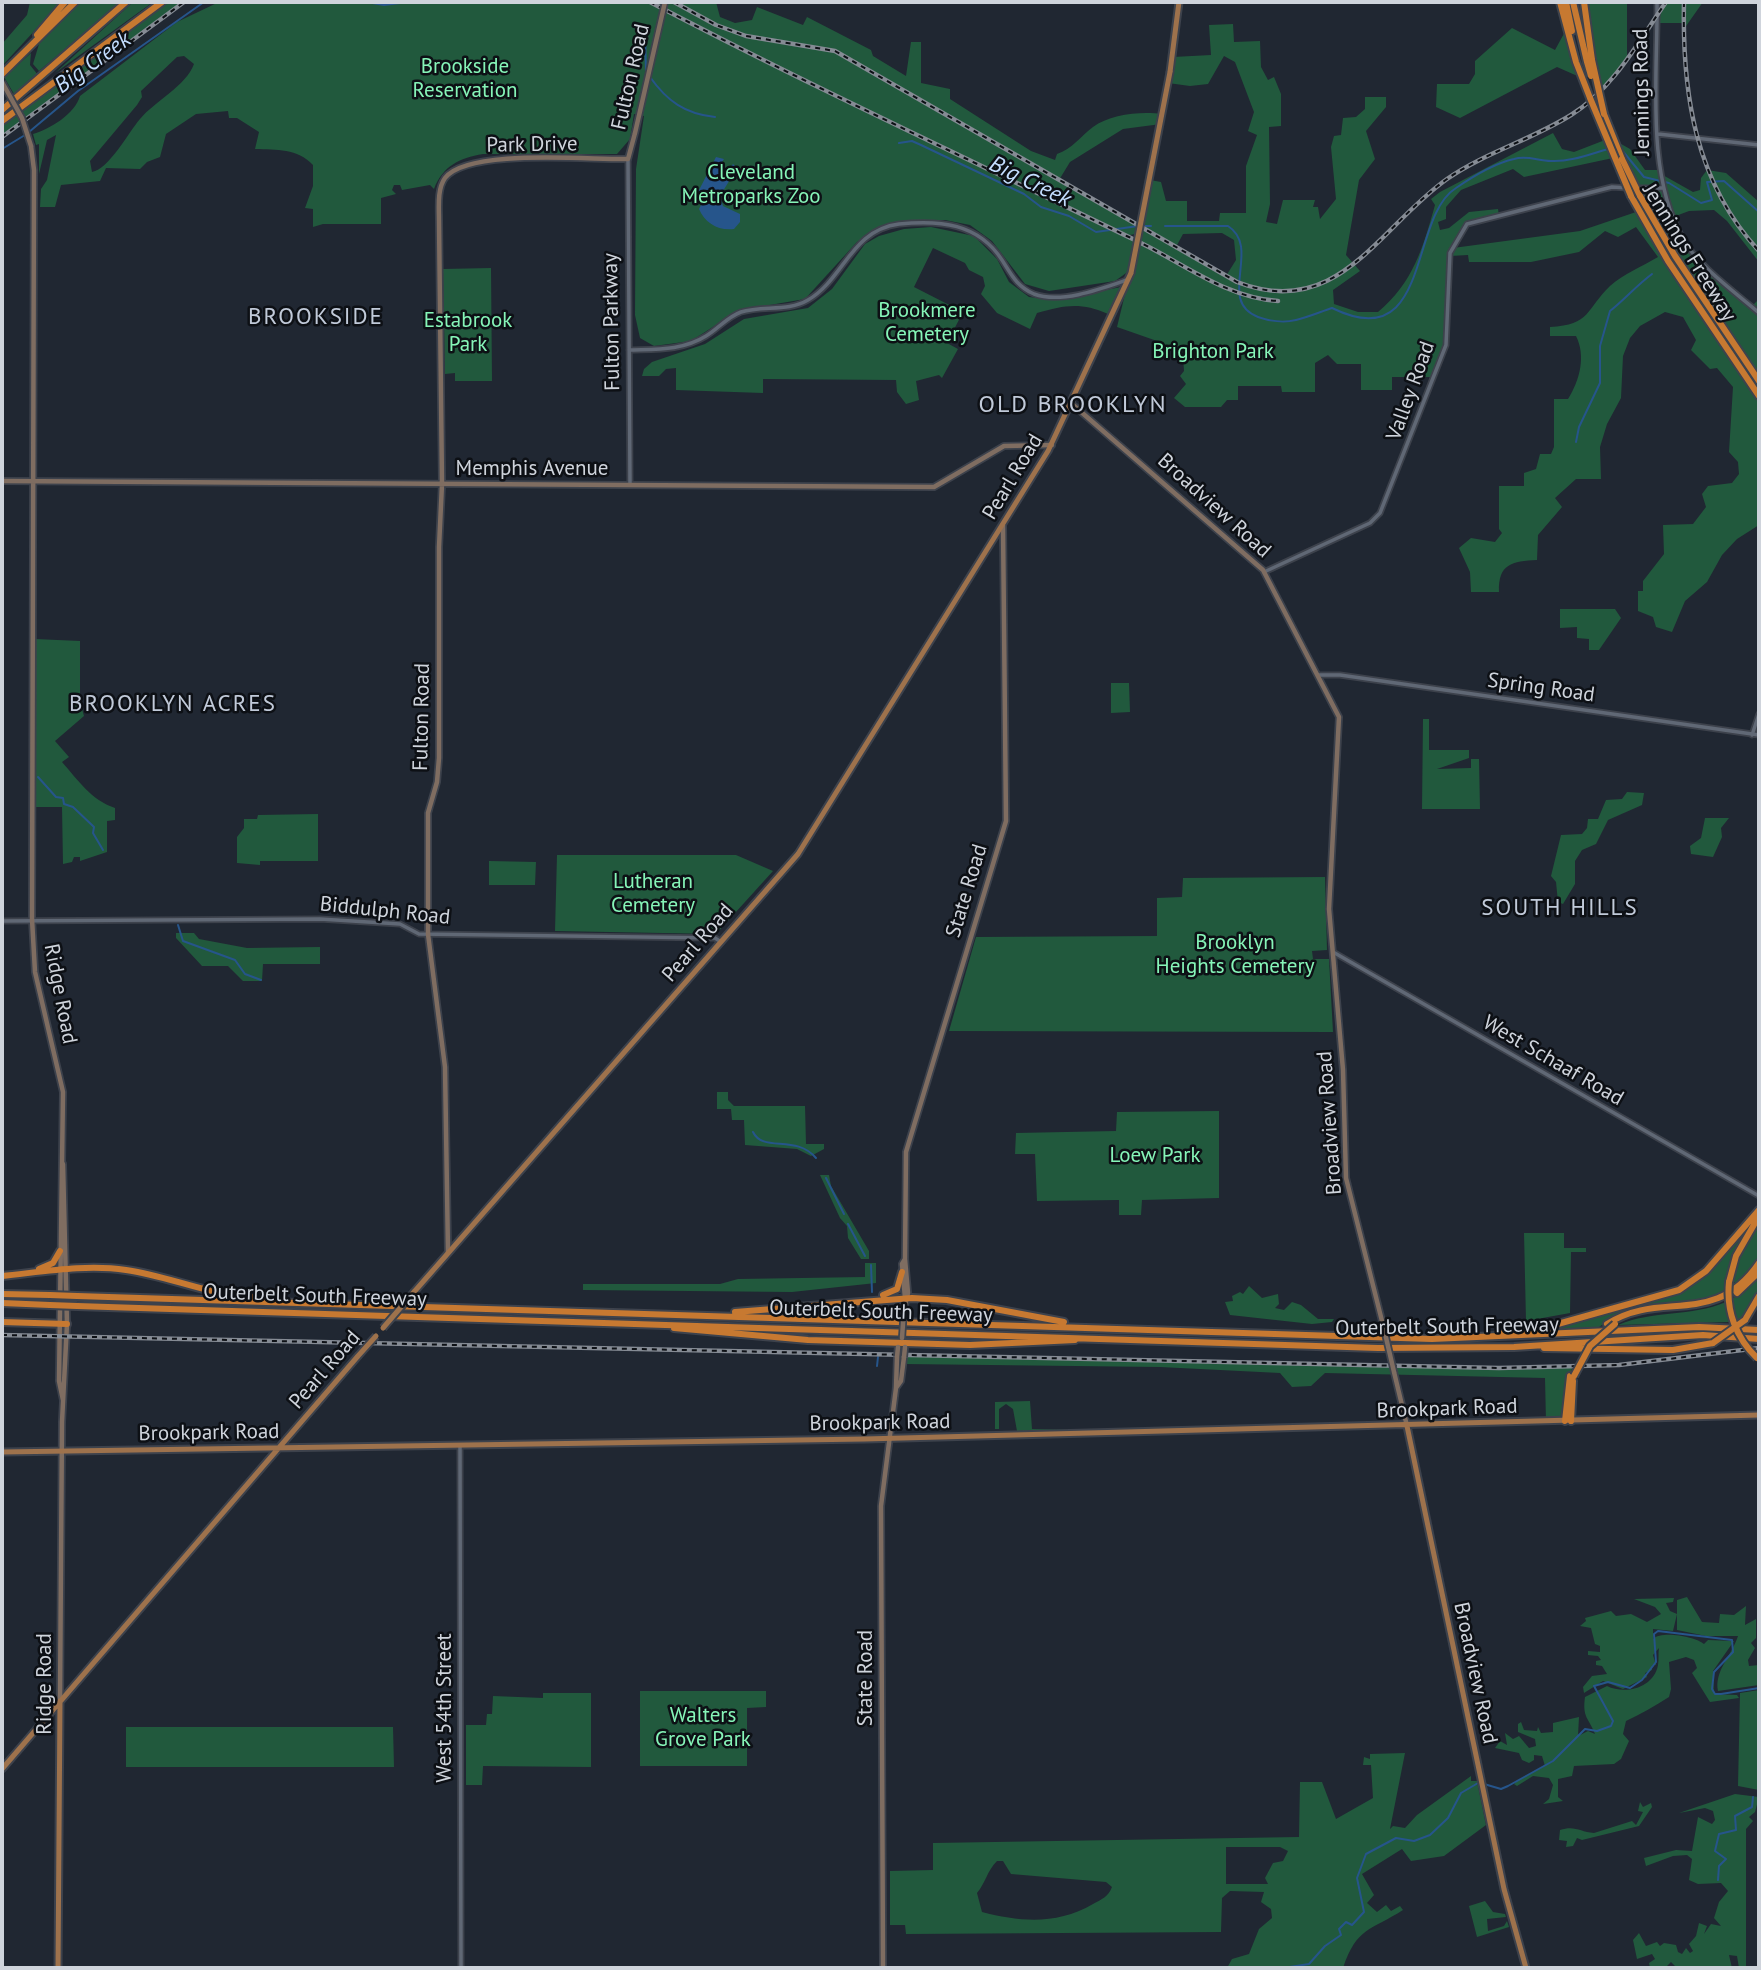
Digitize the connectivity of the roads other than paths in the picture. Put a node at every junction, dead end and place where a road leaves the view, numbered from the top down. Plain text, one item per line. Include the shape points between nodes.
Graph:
1 (65, 2) edge
2 (75, 2) edge
3 (126, 2) edge
4 (162, 2) edge
5 (665, 2) edge
6 (1180, 2) edge
7 (1560, 2) edge
8 (1566, 2) edge
9 (1573, 2) edge
10 (1584, 2) edge
11 (1657, 2) edge
12 (1584, 61) junction
13 (4, 72) edge
14 (2, 82) edge
15 (2, 110) edge
16 (2, 121) edge
17 (1658, 134) junction
18 (1759, 145) edge
19 (628, 159) junction
20 (443, 181) joint
21 (1662, 186) junction
22 (1661, 242) junction
23 (1671, 258) junction
24 (1130, 277) junction
25 (1759, 313) edge
26 (629, 350) junction
27 (1759, 381) edge
28 (1759, 396) edge
29 (1072, 404) junction
30 (1052, 445) junction
31 (2, 481) edge
32 (33, 481) junction
33 (442, 484) junction
34 (630, 485) junction
35 (1003, 524) junction
36 (1264, 572) junction
37 (1318, 675) junction
38 (1759, 714) edge
39 (1752, 735) junction
40 (1759, 735) edge
41 (32, 919) junction
42 (2, 921) edge
43 (428, 934) junction
44 (721, 942) junction
45 (1333, 952) junction
46 (63, 1163) junction
47 (1759, 1196) edge
48 (1759, 1210) edge
49 (1759, 1216) edge
50 (60, 1251) junction
51 (448, 1252) junction
52 (905, 1259) junction
53 (1759, 1263) edge
54 (64, 1270) junction
55 (902, 1272) junction
56 (1759, 1272) edge
57 (18, 1274) junction
58 (2, 1276) edge
59 (2, 1294) edge
60 (1759, 1296) edge
61 (905, 1298) junction
62 (854, 1301) junction
63 (2, 1303) edge
64 (313, 1303) junction
65 (683, 1314) junction
66 (2, 1322) edge
67 (634, 1323) junction
68 (63, 1324) junction
69 (1132, 1328) junction
70 (1759, 1330) edge
71 (1130, 1338) junction
72 (1451, 1339) junction
73 (1759, 1339) edge
74 (902, 1343) junction
75 (1514, 1347) junction
76 (1758, 1359) edge
77 (1572, 1376) junction
78 (896, 1388) junction
79 (1759, 1415) edge
80 (1568, 1421) junction
81 (1407, 1426) junction
82 (891, 1439) junction
83 (460, 1447) junction
84 (279, 1448) junction
85 (62, 1451) junction
86 (2, 1452) edge
87 (60, 1701) junction
88 (2, 1769) edge
89 (58, 1968) edge
90 (461, 1968) edge
91 (883, 1968) edge
92 (1526, 1968) edge

1 - 13 highway
2 - 13 highway
3 - 15 highway
4 - 16 highway
5 - 19 main road, Fulton Road, bridge
6 - 24 main road, Pearl Road, bridge
7 - 12 highway
8 - 12 highway
9 - 12 highway
10 - 12 highway
11 - 17 street, Jennings Road
12 - 22 highway, Jennings Freeway, bridge
12 - 22 highway, Jennings Freeway, bridge via 1590,98 1631,196
14 - 32 main road, Ridge Road, bridge via 22,118 34,170
17 - 18 street
17 - 21 street, Jennings Road
19 - 20 main road, Park Drive via 485,159 456,168
19 - 26 street, Fulton Parkway
20 - 33 main road, Fulton Road via 439,220
21 - 25 street, Jennings Road via 1683,240
21 - 36 street, Valley Road via 1612,187 1467,224 1450,253 1446,345 1380,513 1370,523
22 - 23 highway, Jennings Freeway
23 - 27 highway, Jennings Freeway
23 - 28 highway, Jennings Freeway
24 - 26 street via 1105,289 1040,295 1018,284 991,246 972,231 945,223 892,225 862,240 816,295 801,304 739,313 705,337 677,348
24 - 29 main road, Pearl Road
26 - 34 street, Fulton Parkway
29 - 30 main road, Pearl Road
29 - 36 main road, Broadview Road
30 - 34 main road, Memphis Avenue via 1004,446 934,487
30 - 35 main road, Pearl Road
31 - 32 main road, Memphis Avenue
32 - 33 main road, Memphis Avenue
32 - 41 main road, Ridge Road
33 - 34 main road, Memphis Avenue
33 - 43 main road, Fulton Road via 439,773 428,813
35 - 44 main road, Pearl Road via 798,853
35 - 52 main road, State Road via 1006,821 906,1152
36 - 37 main road, Broadview Road
37 - 39 street, Spring Road
37 - 45 main road, Broadview Road via 1339,719 1329,909
38 - 39 street
39 - 40 street, Spring Road
41 - 42 street, Biddulph Road
41 - 43 street, Biddulph Road via 330,919 400,924
41 - 46 main road, Ridge Road via 35,972 62,1082
43 - 44 street, Biddulph Road via 715,938
43 - 51 main road, Fulton Road via 445,1067
44 - 51 main road, Pearl Road
45 - 47 street, West Schaaf Road
45 - 81 main road, Broadview Road, bridge via 1347,1184
46 - 50 main road, Ridge Road
46 - 54 main road, Ridge Road
48 - 72 highway via 1706,1271 1674,1293 1541,1329
49 - 76 highway, bridge via 1736,1256 1729,1282 1733,1320
50 - 54 main road, Ridge Road
50 - 57 highway via 48,1266
51 - 84 main road, Pearl Road, bridge
52 - 55 main road, State Road
52 - 61 main road, State Road
53 - 77 highway, bridge via 1743,1284 1718,1299 1641,1310 1607,1324 1581,1350
54 - 57 highway
54 - 64 highway via 123,1270 220,1294
54 - 68 main road, Ridge Road
55 - 61 main road, State Road
55 - 62 highway via 891,1293
56 - 77 highway, bridge via 1744,1289 1720,1303 1638,1315 1615,1324 1590,1346
57 - 58 highway
59 - 64 highway, Outerbelt South Freeway, bridge
60 - 75 highway, bridge via 1745,1320 1713,1343 1673,1350
61 - 62 highway
61 - 69 highway via 947,1300 1056,1322
61 - 74 main road, State Road, bridge
62 - 65 highway via 770,1311
63 - 67 highway, Outerbelt South Freeway, bridge
64 - 65 highway, Outerbelt South Freeway
65 - 69 highway, Outerbelt South Freeway
66 - 68 highway
67 - 71 highway, Outerbelt South Freeway
67 - 74 highway via 789,1339
68 - 85 main road, Ridge Road
69 - 72 highway, Outerbelt South Freeway
70 - 72 highway, Outerbelt South Freeway via 1699,1326
71 - 74 highway
71 - 75 highway, Outerbelt South Freeway via 1378,1348
73 - 75 highway, Outerbelt South Freeway via 1695,1335
74 - 78 main road, State Road, bridge
74 - 78 main road, State Road, bridge via 901,1381
77 - 80 highway
78 - 82 main road, State Road
79 - 80 main road, Brookpark Road
80 - 81 main road, Brookpark Road
81 - 82 main road, Brookpark Road
81 - 92 main road, Broadview Road via 1505,1895
82 - 83 main road, Brookpark Road
82 - 91 main road, State Road via 881,1516
83 - 84 main road, Brookpark Road
83 - 90 street, West 54th Street
84 - 85 main road, Brookpark Road
84 - 87 main road, Pearl Road
85 - 86 main road, Brookpark Road
85 - 87 main road, Ridge Road
87 - 88 main road, Pearl Road
87 - 89 main road, Ridge Road

